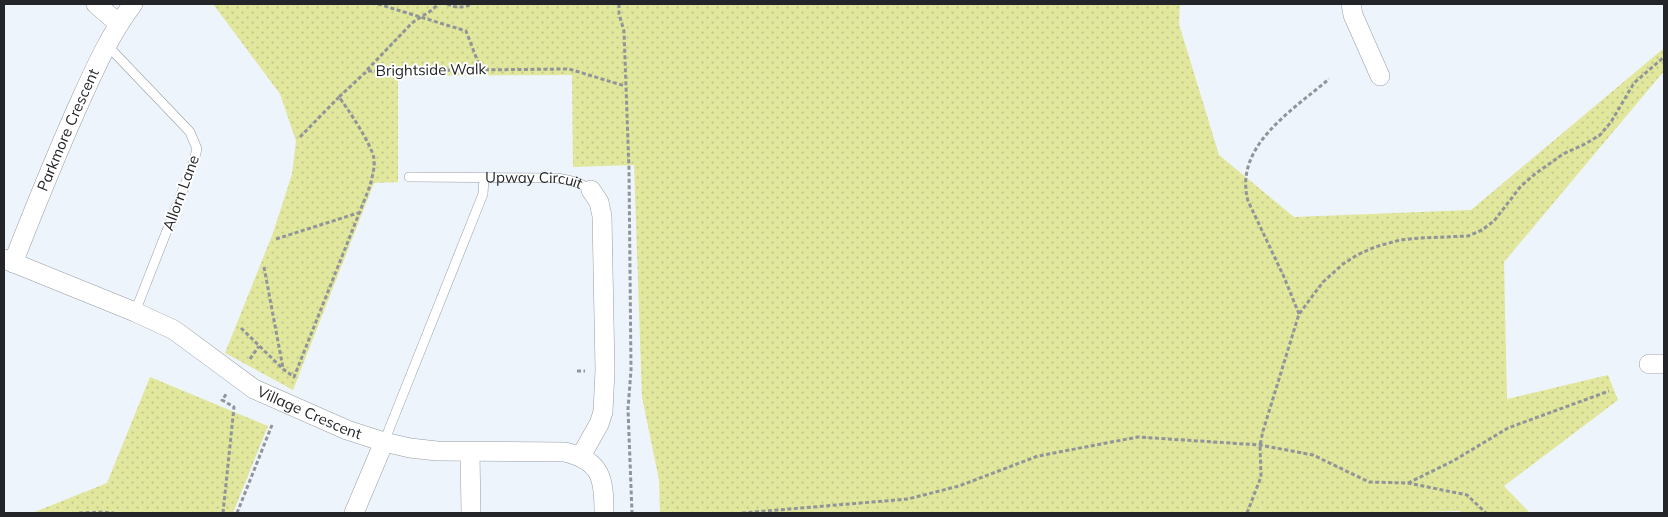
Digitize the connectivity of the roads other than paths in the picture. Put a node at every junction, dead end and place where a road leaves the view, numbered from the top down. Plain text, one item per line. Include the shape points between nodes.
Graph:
1 (96, 4) edge
2 (133, 4) edge
3 (1351, 4) edge
4 (118, 23) junction
5 (106, 44) junction
6 (1380, 76) dead end
7 (409, 177) dead end
8 (484, 178) junction
9 (590, 190) joint
10 (9, 261) edge
11 (135, 312) junction
12 (384, 442) junction
13 (470, 452) junction
14 (581, 456) junction
15 (354, 513) edge
16 (471, 513) edge
17 (604, 513) edge

1 - 4 street
2 - 4 street, Parkmore Crescent
3 - 6 street
4 - 5 street, Parkmore Crescent
5 - 10 street, Parkmore Crescent
5 - 11 lane, Allorn Lane via 190,132 197,149 194,164
7 - 8 lane
8 - 9 lane, Upway Circuit via 557,178 572,180
8 - 12 lane, Upway Circuit via 483,194
9 - 14 street, Upway Circuit via 599,202 602,216 603,412
10 - 11 street, Village Crescent
11 - 12 street, Village Crescent via 174,330 254,389 347,430
12 - 13 street, Village Crescent via 410,448
12 - 15 street
13 - 14 street, Village Crescent via 565,452
13 - 16 street
14 - 17 street via 591,462 599,474 604,489

